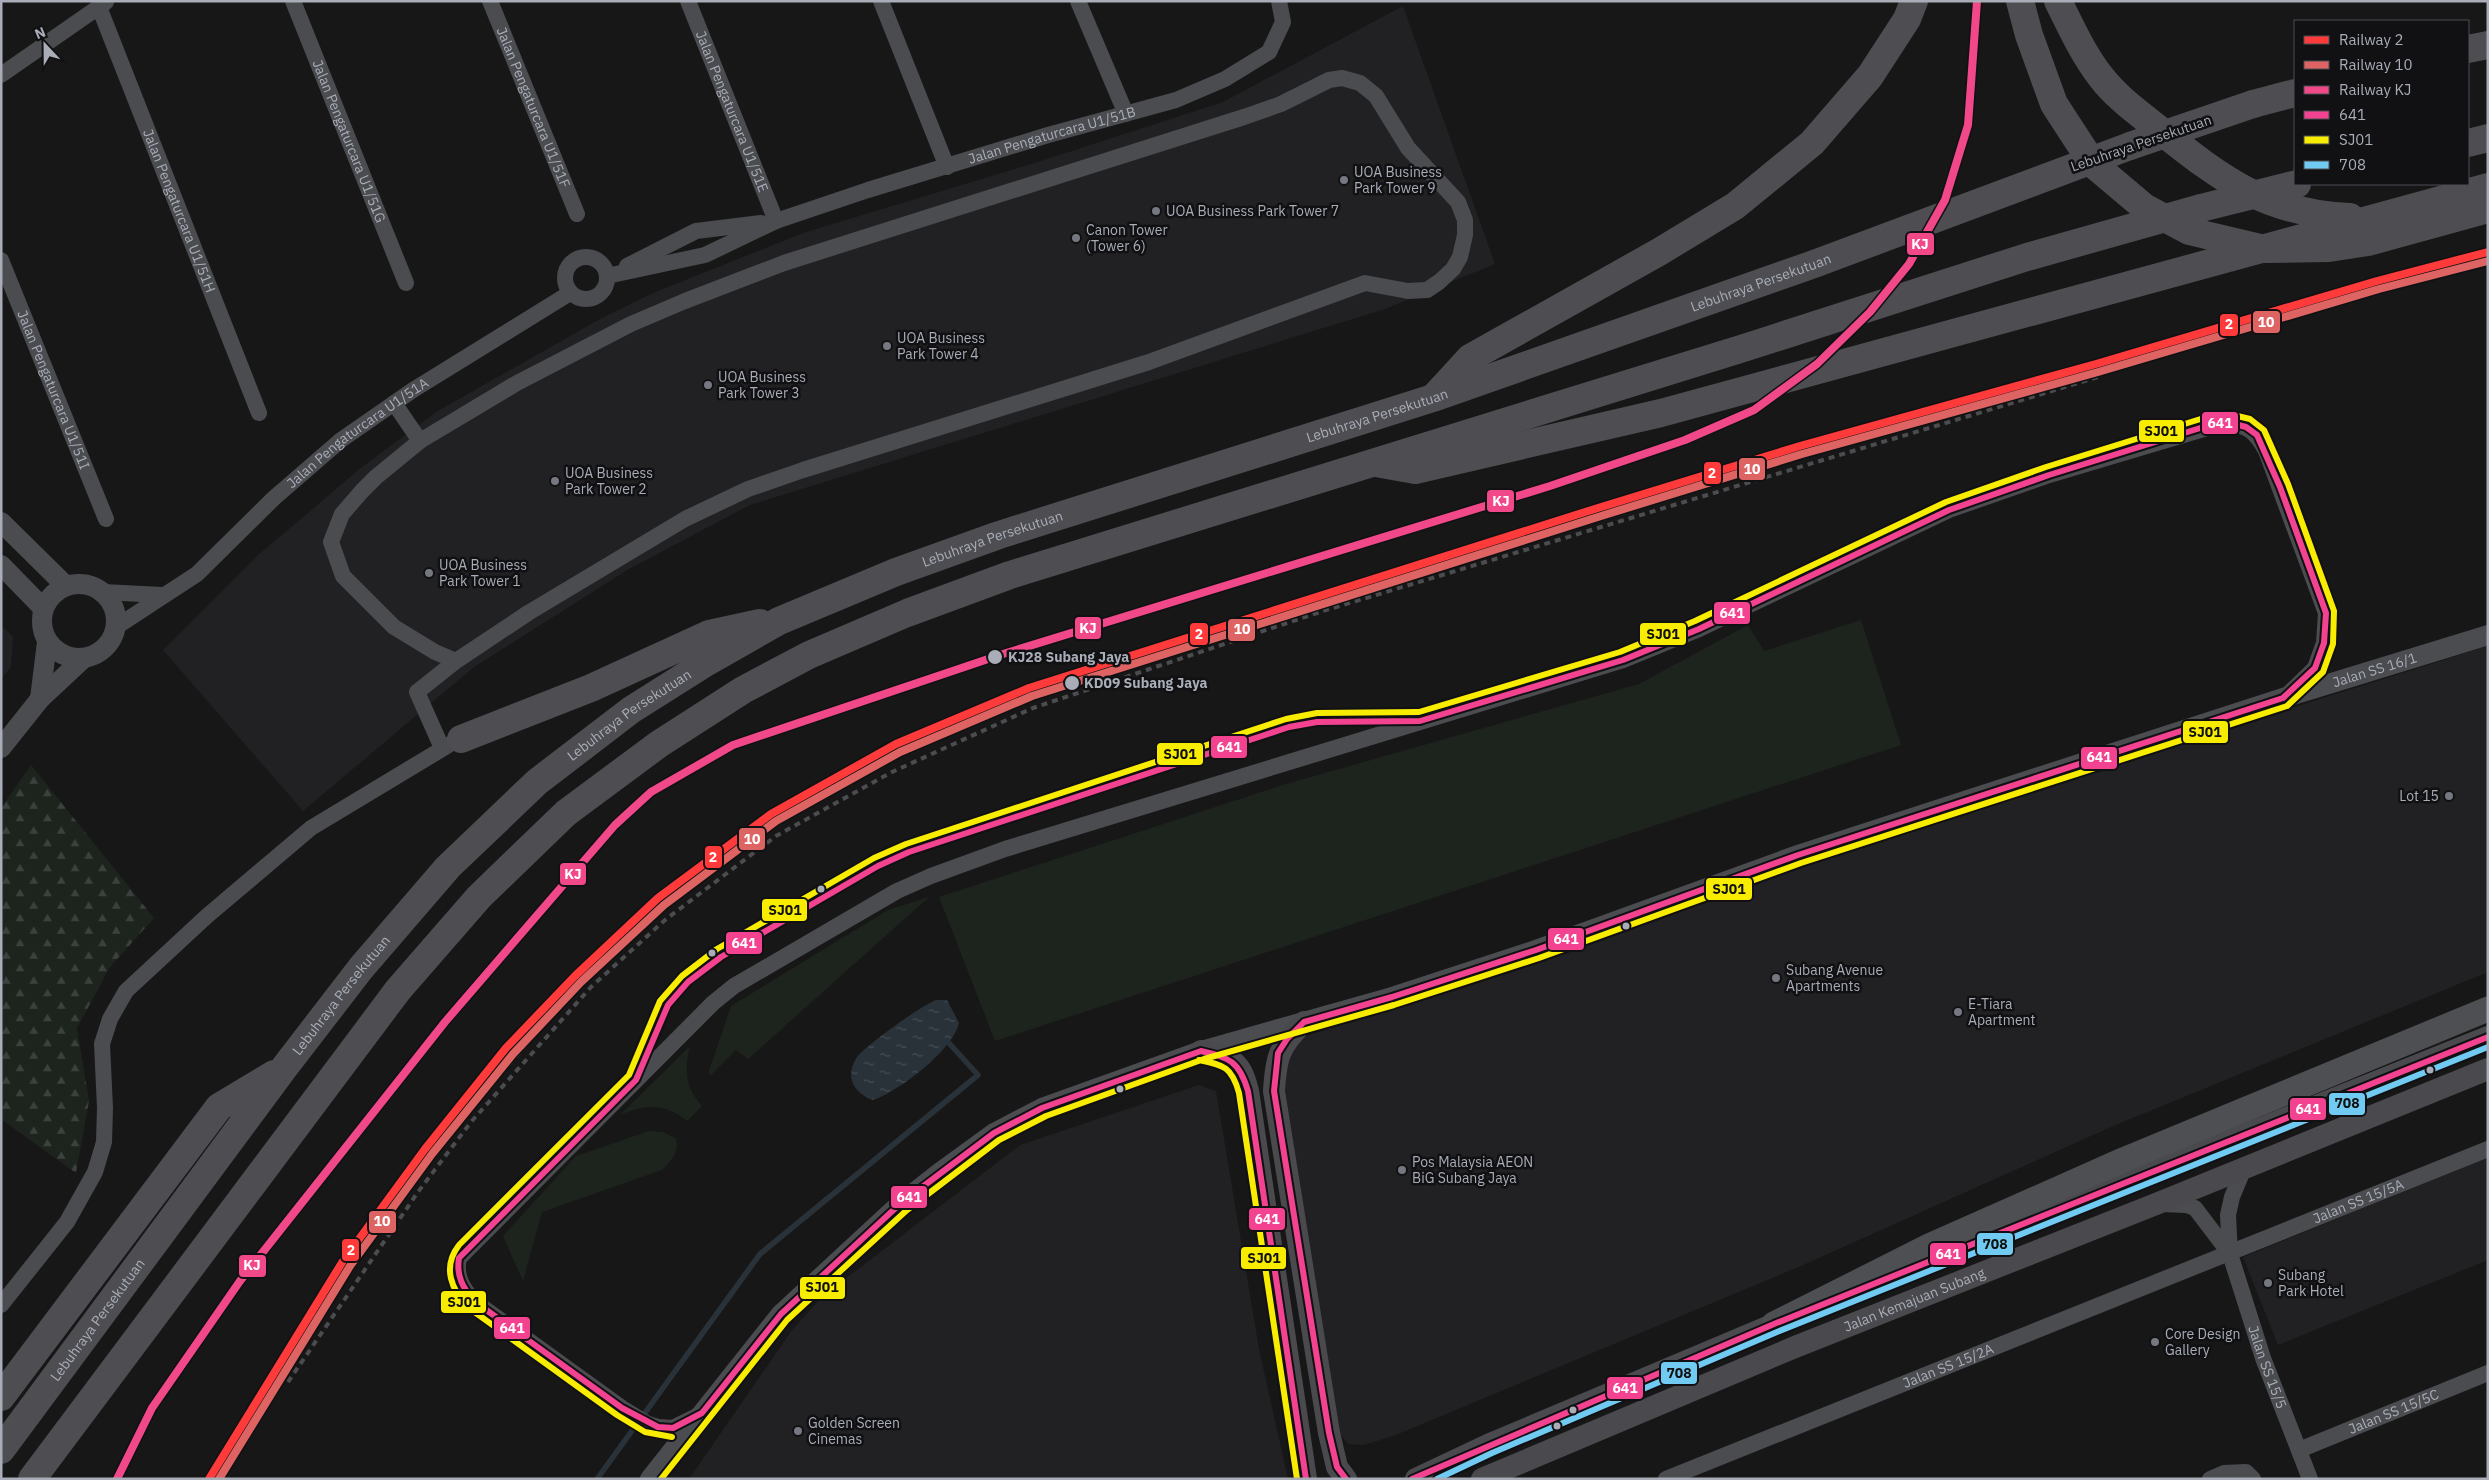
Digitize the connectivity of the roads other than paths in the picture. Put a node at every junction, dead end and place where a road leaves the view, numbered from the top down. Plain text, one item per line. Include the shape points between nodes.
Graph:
1 (293, 1) edge
2 (490, 1) edge
3 (688, 1) edge
4 (881, 1) edge
5 (1078, 1) edge
6 (1279, 1) edge
7 (1914, 1) edge
8 (2020, 1) edge
9 (2058, 1) edge
10 (103, 4) edge
11 (2488, 45) edge
12 (2469, 49) edge
13 (1, 75) edge
14 (2294, 93) edge
15 (1126, 114) junction
16 (2488, 138) edge
17 (2469, 143) edge
18 (947, 167) junction
19 (2294, 185) edge
20 (2488, 187) edge
21 (2416, 205) junction
22 (2488, 209) edge
23 (577, 214) dead end
24 (776, 221) junction
25 (1, 260) edge
26 (607, 276) junction
27 (406, 283) dead end
28 (570, 293) junction
29 (1433, 398) junction
30 (394, 403) junction
31 (259, 413) dead end
32 (420, 441) junction
33 (1372, 463) junction
34 (106, 519) dead end
35 (1, 522) edge
36 (1, 565) edge
37 (66, 586) junction
38 (103, 592) junction
39 (162, 595) junction
40 (44, 608) junction
41 (779, 621) junction
42 (116, 627) junction
43 (2488, 635) edge
44 (47, 642) junction
45 (84, 658) junction
46 (456, 662) junction
47 (2283, 698) junction
48 (40, 699) junction
49 (452, 744) junction
50 (1, 748) edge
51 (2488, 1009) edge
52 (1304, 1022) junction
53 (2488, 1037) edge
54 (1201, 1051) junction
55 (284, 1068) junction
56 (2488, 1069) edge
57 (2488, 1149) edge
58 (2244, 1168) junction
59 (2156, 1204) junction
60 (2230, 1254) junction
61 (1, 1305) edge
62 (1774, 1324) junction
63 (2488, 1373) edge
64 (1, 1397) edge
65 (702, 1413) junction
66 (1, 1450) edge
67 (2299, 1450) junction
68 (2250, 1475) edge
69 (1416, 1478) edge
70 (32, 1479) edge
71 (650, 1479) edge
72 (1306, 1479) edge
73 (1346, 1479) edge
74 (1411, 1479) edge
75 (1482, 1479) edge
76 (1666, 1479) edge
77 (2210, 1479) edge
78 (2310, 1479) edge

1 - 27 street, Jalan Pengaturcara U1/51G
2 - 23 street, Jalan Pengaturcara U1/51F
3 - 24 street, Jalan Pengaturcara U1/51E
4 - 18 street
5 - 15 street
6 - 15 street, Jalan Pengaturcara U1/51B via 1283,22 1269,52 1225,79 1176,100
7 - 29 highway via 1907,19 1870,76 1812,142 1735,206 1470,358
8 - 22 highway, bridge via 2054,104 2093,164 2144,207 2189,231 2265,249 2329,248 2368,242
9 - 21 highway via 2086,56 2127,104 2209,169 2254,196 2289,209 2325,216 2358,217
10 - 13 street
10 - 31 street, Jalan Pengaturcara U1/51H
11 - 12 highway
14 - 29 highway, Lebuhraya Persekutuan, bridge via 2130,146 1814,264
15 - 18 street, Jalan Pengaturcara U1/51B
16 - 17 highway
18 - 24 street, Jalan Pengaturcara U1/51B
19 - 33 highway, bridge via 2027,257
20 - 21 highway
21 - 33 highway via 1661,413 1415,470
24 - 26 street, Jalan Pengaturcara U1/51B via 704,255
24 - 26 street, Jalan Pengaturcara U1/51B via 696,231
25 - 34 street, Jalan Pengaturcara U1/51I
26 - 28 street via 604,289 595,298 582,299
26 - 28 street via 594,259 587,257 573,261 564,281
28 - 30 street, Jalan Pengaturcara U1/51A
29 - 41 highway, Lebuhraya Persekutuan via 999,535 896,572
30 - 32 street
30 - 39 street, Jalan Pengaturcara U1/51A via 341,440 274,498 197,574
32 - 46 street via 362,491 342,514 331,542 343,576 394,626
32 - 46 street via 516,383 631,324 684,301 784,263 1204,131 1281,104 1329,80 1342,78 1360,83 1376,96 1408,148 1458,202 1465,220 1460,257 1453,269 1427,290 1408,291 1365,283 1149,362 748,489 685,519 528,613
33 - 70 highway via 1010,575 907,612 809,655 742,690 659,744 566,813 479,897 398,990
35 - 37 street
36 - 40 street
37 - 38 street via 85,584
37 - 40 street via 49,599
38 - 39 street
38 - 42 street via 114,608
39 - 42 street, Jalan Pengaturcara U1/51A
40 - 44 street via 41,619
41 - 49 highway via 709,634 591,688
41 - 55 highway, Lebuhraya Persekutuan via 631,710 538,782 448,867 361,968
42 - 45 street via 101,651
43 - 47 street, Jalan SS 16/1
44 - 45 street via 65,656
44 - 48 street
45 - 48 street
46 - 49 street via 416,692
47 - 52 street, Jalan SS 16/1 via 1798,855 1536,950
47 - 65 street via 2315,668 2324,643 2326,613 2266,451 2257,435 2246,427 2227,422 2049,475 1949,510 1699,629 1623,660 1005,849 897,891 727,992 459,1258 459,1280 474,1301 622,1408 658,1428 673,1428
48 - 50 street
49 - 61 street via 312,828 207,916 126,991 110,1019 102,1044 104,1142 95,1172 67,1222
51 - 62 main road via 2123,1160 1929,1246
52 - 54 street, Jalan SS 16/1
52 - 73 main road via 1278,1053 1274,1091 1329,1433 1337,1467
53 - 62 main road
54 - 65 street, Jalan SS 16/1 via 1042,1108 994,1132 901,1204 781,1314
54 - 72 main road via 1221,1055 1234,1062 1243,1071 1248,1091
55 - 64 highway via 218,1107
55 - 66 highway, Lebuhraya Persekutuan
56 - 58 main road, Jalan Kemajuan Subang
57 - 60 street, Jalan SS 15/5A
58 - 59 main road, Jalan Kemajuan Subang
58 - 60 street, Jalan SS 15/5 via 2228,1215
59 - 60 street, Jalan SS 15/5 via 2195,1208
59 - 75 main road, Jalan Kemajuan Subang via 1795,1347
60 - 67 street, Jalan SS 15/5 via 2263,1358
60 - 76 street, Jalan SS 15/2A
62 - 69 main road
63 - 67 street, Jalan SS 15/5C
65 - 71 street, Jalan SS 16/1
67 - 78 street, Jalan SS 15/5
68 - 77 street via 2224,1473
69 - 74 main road

